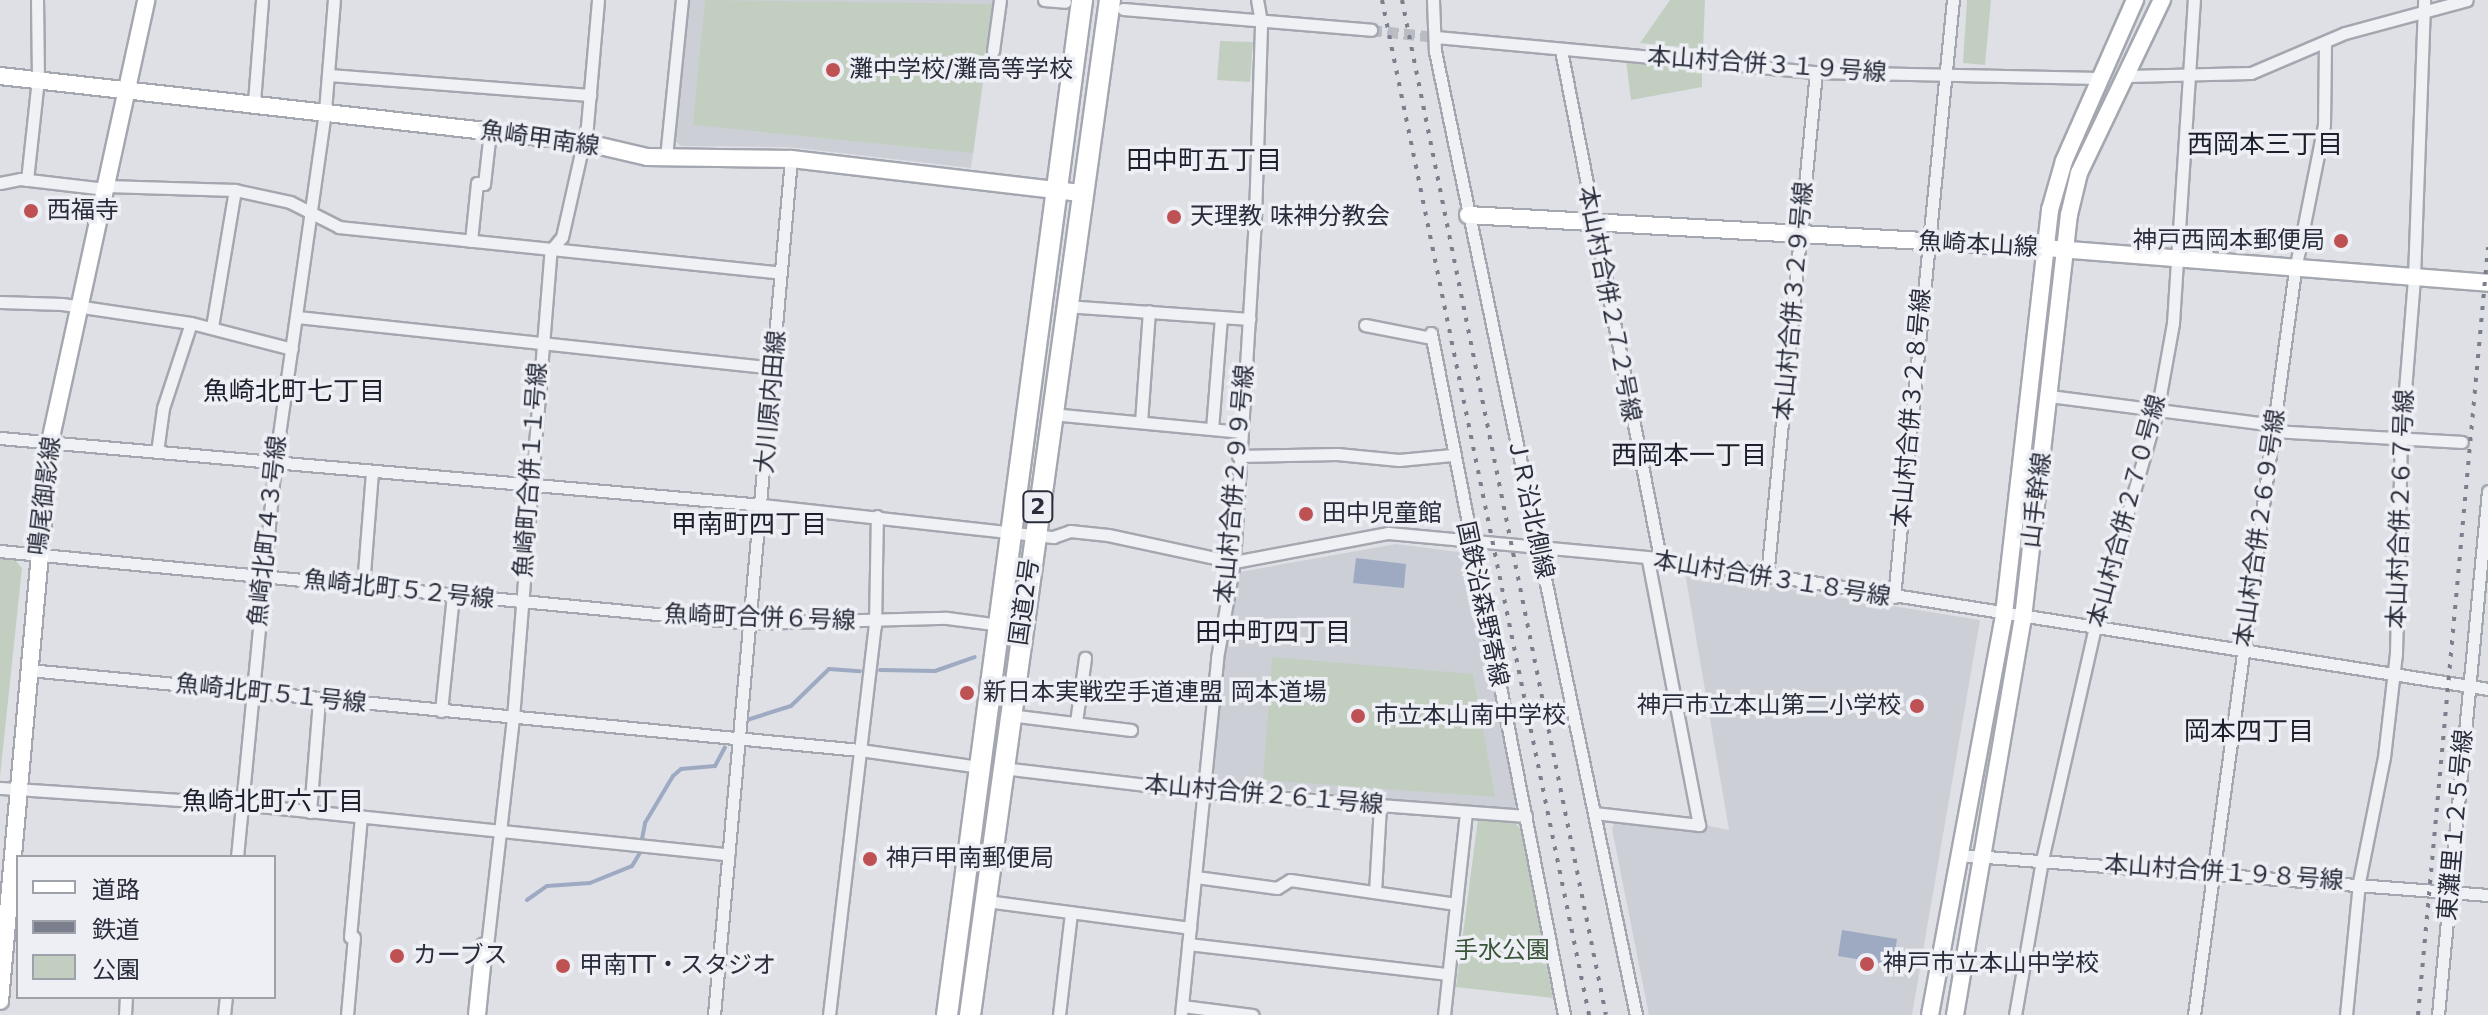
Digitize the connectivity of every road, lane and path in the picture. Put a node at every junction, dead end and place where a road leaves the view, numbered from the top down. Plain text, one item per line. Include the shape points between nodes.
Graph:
1 (37, 0) edge
2 (146, 0) edge
3 (262, 0) edge
4 (334, 0) edge
5 (598, 0) edge
6 (682, 0) edge
7 (1000, 0) edge
8 (1044, 0) edge
9 (1257, 0) edge
10 (1433, 0) edge
11 (1953, 0) edge
12 (2135, 0) edge
13 (2162, 0) edge
14 (2207, 0) edge
15 (2467, 0) edge
16 (1074, 1) edge
17 (2194, 3) edge
18 (1116, 5) edge
19 (2424, 6) edge
20 (1261, 22) junction
21 (1371, 30) tunnel mouth
22 (1436, 37) junction
23 (2325, 42) junction
24 (1561, 50) junction
25 (993, 51) dead end
26 (1816, 72) junction
27 (328, 75) junction
28 (0, 76) edge
29 (1943, 76) junction
30 (2128, 76) junction
31 (2192, 76) junction
32 (2099, 78) junction
33 (38, 79) junction
34 (128, 87) junction
35 (590, 95) junction
36 (254, 102) junction
37 (325, 111) junction
38 (490, 131) junction
39 (583, 142) junction
40 (666, 157) junction
41 (791, 159) junction
42 (27, 180) junction
43 (0, 183) edge
44 (106, 188) junction
45 (235, 190) junction
46 (1058, 192) junction
47 (1081, 193) junction
48 (308, 212) junction
49 (1468, 215) junction
50 (1592, 222) junction
51 (1800, 233) junction
52 (471, 241) junction
53 (1927, 242) junction
54 (2045, 248) junction
55 (551, 250) junction
56 (2065, 250) junction
57 (2179, 258) junction
58 (2295, 270) junction
59 (781, 273) junction
60 (2414, 277) junction
61 (2488, 283) edge
62 (0, 302) edge
63 (1065, 306) junction
64 (80, 307) junction
65 (1149, 311) junction
66 (298, 317) junction
67 (1221, 317) junction
68 (1250, 319) junction
69 (191, 323) junction
70 (1365, 325) dead end
71 (212, 327) junction
72 (541, 346) junction
73 (292, 349) junction
74 (774, 368) junction
75 (2049, 396) junction
76 (2157, 412) junction
77 (1051, 414) junction
78 (1141, 422) junction
79 (2275, 428) junction
80 (1212, 429) junction
81 (1240, 432) junction
82 (0, 438) edge
83 (2401, 440) junction
84 (50, 442) junction
85 (2462, 442) dead end
86 (157, 452) junction
87 (1452, 455) junction
88 (1238, 456) junction
89 (275, 463) junction
90 (372, 471) junction
91 (530, 484) junction
92 (2488, 491) edge
93 (762, 505) junction
94 (877, 516) junction
95 (1013, 532) junction
96 (1034, 535) junction
97 (1468, 541) junction
98 (1539, 549) junction
99 (0, 551) edge
100 (37, 554) junction
101 (1654, 559) junction
102 (1234, 562) junction
103 (263, 576) junction
104 (1767, 577) junction
105 (363, 586) junction
106 (453, 595) junction
107 (1894, 597) junction
108 (521, 602) junction
109 (2004, 614) junction
110 (2023, 618) junction
111 (872, 622) junction
112 (751, 623) junction
113 (1000, 625) junction
114 (2094, 631) junction
115 (2243, 653) junction
116 (1085, 658) dead end
117 (29, 670) junction
118 (2393, 677) junction
119 (2469, 687) junction
120 (2488, 689) edge
121 (250, 692) junction
122 (319, 699) junction
123 (441, 711) junction
124 (1009, 715) junction
125 (513, 718) junction
126 (1076, 722) junction
127 (1131, 730) dead end
128 (739, 739) junction
129 (860, 750) junction
130 (979, 767) junction
131 (1002, 768) junction
132 (0, 788) edge
133 (18, 790) junction
134 (1206, 792) junction
135 (241, 804) junction
136 (1380, 805) junction
137 (310, 812) junction
138 (1466, 813) junction
139 (1594, 813) junction
140 (1526, 816) junction
141 (361, 817) junction
142 (501, 832) junction
143 (728, 854) junction
144 (237, 855) edge
145 (1960, 855) junction
146 (1984, 859) junction
147 (2042, 860) junction
148 (2214, 871) junction
149 (1196, 877) junction
150 (2359, 882) junction
151 (2450, 891) junction
152 (1375, 892) junction
153 (2488, 895) edge
154 (986, 901) junction
155 (1456, 904) junction
156 (4, 911) edge
157 (1071, 913) junction
158 (1190, 928) junction
159 (1188, 944) junction
160 (486, 946) joint
161 (1448, 974) junction
162 (951, 981) junction
163 (974, 982) junction
164 (0, 1001) edge
165 (1182, 1011) edge
166 (1060, 1012) edge
167 (1234, 1014) edge
168 (347, 1015) edge
169 (477, 1015) edge
170 (714, 1015) edge
171 (829, 1015) edge
172 (947, 1015) edge
173 (970, 1015) edge
174 (1252, 1015) edge
175 (1444, 1015) edge
176 (1564, 1015) edge
177 (1636, 1015) edge
178 (1930, 1015) edge
179 (1955, 1015) edge
180 (2015, 1015) edge
181 (2194, 1015) edge
182 (2346, 1015) edge
183 (2438, 1015) edge

1 - 33 street
2 - 34 street, 鳴尾御影線
3 - 36 street
4 - 27 street, 魚崎北町４３号線
5 - 35 street, 魚崎町合併１１号線
6 - 40 street
7 - 25 street
8 - 16 street
9 - 20 street, 本山村合併２９９号線
10 - 22 street, ＪＲ沿北側線
11 - 29 street, 本山村合併３２８号線
12 - 32 street, 山手幹線
13 - 30 street, 山手幹線
14 - 17 street
15 - 19 street
16 - 46 highway, 国道2号 / 2
17 - 31 street, 本山村合併２７０号線
18 - 20 street
18 - 47 highway, 国道2号 / 2
19 - 23 street
19 - 60 street, 本山村合併２６７号線
20 - 21 street
20 - 68 street, 本山村合併２９９号線
22 - 24 street, 本山村合併３１９号線
22 - 49 street, ＪＲ沿北側線
23 - 31 street via 2251,73
23 - 58 street, 本山村合併２６９号線 via 2324,125
24 - 26 street, 本山村合併３１９号線
24 - 50 street, 本山村合併２７２号線
26 - 29 street, 本山村合併３１９号線
26 - 51 street, 本山村合併３２９号線
27 - 35 street
27 - 37 street, 魚崎北町４３号線
28 - 33 street, 魚崎甲南線
29 - 32 street, 本山村合併３１９号線
29 - 53 street, 本山村合併３２８号線
30 - 31 street
30 - 56 street, 山手幹線 via 2079,173
31 - 57 street, 本山村合併２７０号線
32 - 54 street, 山手幹線 via 2064,161
33 - 34 street, 魚崎甲南線
33 - 42 street
34 - 36 street, 魚崎甲南線
34 - 44 street, 鳴尾御影線
35 - 39 street, 魚崎町合併１１号線
36 - 37 street, 魚崎甲南線
37 - 38 street, 魚崎甲南線
37 - 48 street, 魚崎北町４３号線
38 - 39 street, 魚崎甲南線
38 - 52 street
39 - 40 street, 魚崎甲南線
39 - 55 street, 魚崎町合併１１号線 via 562,237
40 - 41 street, 魚崎甲南線
41 - 46 street, 魚崎甲南線
41 - 59 street, 大川原内田線
42 - 43 street
42 - 44 street
44 - 45 street
44 - 64 street, 鳴尾御影線
45 - 48 street via 290,202
45 - 71 street
46 - 47 street, 魚崎甲南線
46 - 95 highway, 国道2号 / 2
47 - 63 highway, 国道2号 / 2
48 - 52 street via 339,227
48 - 66 street, 魚崎北町４３号線
49 - 50 street, 魚崎本山線
49 - 98 street, ＪＲ沿北側線
50 - 51 street, 魚崎本山線
50 - 101 street, 本山村合併２７２号線
51 - 53 street, 魚崎本山線
51 - 104 street, 本山村合併３２９号線
52 - 55 street
53 - 54 street, 魚崎本山線
53 - 107 street, 本山村合併３２８号線
54 - 56 street, 魚崎本山線
54 - 109 street, 山手幹線
55 - 59 street
55 - 72 street, 魚崎町合併１１号線
56 - 57 street, 魚崎本山線
56 - 75 street, 山手幹線
57 - 58 street, 魚崎本山線
57 - 76 street, 本山村合併２７０号線
58 - 60 street, 魚崎本山線
58 - 79 street, 本山村合併２６９号線
59 - 74 street, 大川原内田線
60 - 61 street, 魚崎本山線
60 - 83 street, 本山村合併２６７号線
62 - 64 street
63 - 65 street
63 - 77 highway, 国道2号 / 2
64 - 69 street
64 - 84 street, 鳴尾御影線
65 - 67 street
65 - 78 street
66 - 72 street
66 - 73 street, 魚崎北町４３号線
67 - 68 street
67 - 80 street
68 - 81 street, 本山村合併２９９号線
69 - 71 street
69 - 86 street via 163,408
70 - 87 street, 国鉄沿森野寄線 via 1431,335
71 - 73 street
72 - 74 street
72 - 91 street, 魚崎町合併１１号線
73 - 89 street, 魚崎北町４３号線
74 - 93 street, 大川原内田線
75 - 76 street
75 - 110 street, 山手幹線
76 - 79 street
76 - 114 street, 本山村合併２７０号線
77 - 78 street
77 - 96 highway, 国道2号 / 2
78 - 80 street
79 - 83 street
79 - 115 street, 本山村合併２６９号線
80 - 81 street
81 - 88 street, 本山村合併２９９号線
82 - 84 street
83 - 85 street
83 - 118 street, 本山村合併２６７号線
84 - 86 street
84 - 100 street, 鳴尾御影線
86 - 89 street
87 - 88 street via 1399,460 1337,454
87 - 97 street, 国鉄沿森野寄線
88 - 102 street, 本山村合併２９９号線
89 - 90 street
89 - 103 street, 魚崎北町４３号線
90 - 91 street
90 - 105 street
91 - 93 street
91 - 108 street, 魚崎町合併１１号線
92 - 119 street, 東灘里１２５号線
93 - 94 street
93 - 112 street, 大川原内田線
94 - 95 street
94 - 111 street
95 - 96 street
95 - 113 highway, 国道2号 / 2
96 - 102 street via 1108,535
96 - 124 highway, 国道2号 / 2
97 - 98 street, 本山村合併３１８号線
97 - 102 street, 本山村合併３１８号線 via 1388,533
97 - 140 street, 国鉄沿森野寄線
98 - 101 street, 本山村合併３１８号線
98 - 139 street, ＪＲ沿北側線
99 - 100 street, 魚崎北町５２号線
100 - 103 street, 魚崎北町５２号線
100 - 117 street, 鳴尾御影線
101 - 104 street, 本山村合併３１８号線
101 - 139 street, 本山村合併２７２号線 via 1699,825
102 - 134 street, 本山村合併２９９号線 via 1217,658
103 - 105 street, 魚崎北町５２号線
103 - 121 street, 魚崎北町４３号線
104 - 107 street, 本山村合併３１８号線
105 - 106 street, 魚崎北町５２号線
106 - 108 street, 魚崎北町５２号線
106 - 123 street
107 - 109 street, 本山村合併３１８号線
108 - 112 street, 魚崎町合併６号線
108 - 125 street, 魚崎町合併１１号線
109 - 110 street, 本山村合併３１８号線
109 - 145 street, 山手幹線
110 - 114 street, 本山村合併３１８号線
110 - 146 street, 山手幹線
111 - 112 street, 魚崎町合併６号線
111 - 113 street, 魚崎町合併６号線 via 947,618
111 - 129 street
112 - 128 street, 大川原内田線
113 - 130 highway, 国道2号 / 2
114 - 115 street, 本山村合併３１８号線
114 - 147 street, 本山村合併２７０号線
115 - 118 street, 本山村合併３１８号線
115 - 148 street, 本山村合併２６９号線
116 - 126 street
117 - 121 street, 魚崎北町５１号線
117 - 133 street, 鳴尾御影線
118 - 119 street, 本山村合併３１８号線
118 - 150 street, 本山村合併２６７号線
119 - 120 street, 本山村合併３１８号線
119 - 151 street, 東灘里１２５号線
121 - 122 street, 魚崎北町５１号線
121 - 135 street, 魚崎北町４３号線
122 - 123 street, 魚崎北町５１号線
122 - 137 street
123 - 125 street, 魚崎北町５１号線
124 - 126 street
124 - 131 highway, 国道2号 / 2
125 - 128 street, 魚崎北町５１号線
125 - 142 street, 魚崎町合併１１号線
126 - 127 street
128 - 129 street, 魚崎北町５１号線
128 - 143 street, 大川原内田線
129 - 130 street, 魚崎北町５１号線
129 - 171 street
130 - 162 highway, 国道2号 / 2
131 - 134 street, 本山村合併２６１号線
131 - 154 highway, 国道2号 / 2
132 - 133 street
133 - 135 street
133 - 156 street, 鳴尾御影線
134 - 136 street, 本山村合併２６１号線
134 - 149 street, 本山村合併２９９号線
135 - 137 street
135 - 144 street, 魚崎北町４３号線
136 - 138 street, 本山村合併２６１号線
136 - 152 street
137 - 141 street
138 - 140 street, 本山村合併２６１号線
138 - 155 street
139 - 177 street, ＪＲ沿北側線
140 - 176 street, 国鉄沿森野寄線
141 - 142 street
141 - 168 street
142 - 143 street
142 - 160 street, 魚崎町合併１１号線
143 - 170 street, 大川原内田線
145 - 146 street, 本山村合併１９８号線
145 - 178 street, 山手幹線
146 - 147 street, 本山村合併１９８号線
146 - 179 street, 山手幹線
147 - 148 street, 本山村合併１９８号線
147 - 180 street, 本山村合併２７０号線
148 - 150 street, 本山村合併１９８号線
148 - 181 street, 本山村合併２６９号線
149 - 152 street via 1277,888 1290,880
149 - 158 street, 本山村合併２９９号線
150 - 151 street, 本山村合併１９８号線
150 - 182 street, 本山村合併２６７号線
151 - 153 street, 本山村合併１９８号線
151 - 183 street, 東灘里１２５号線
152 - 155 street
154 - 157 street
154 - 163 highway, 国道2号 / 2
155 - 161 street
156 - 164 street, 鳴尾御影線
157 - 158 street
157 - 166 street
158 - 159 street, 本山村合併２９９号線
159 - 161 street
159 - 165 street, 本山村合併２９９号線
160 - 169 street, 魚崎町合併１１号線
161 - 175 street
162 - 163 street
162 - 172 highway, 国道2号 / 2
163 - 173 highway, 国道2号 / 2
165 - 167 street
167 - 174 street

